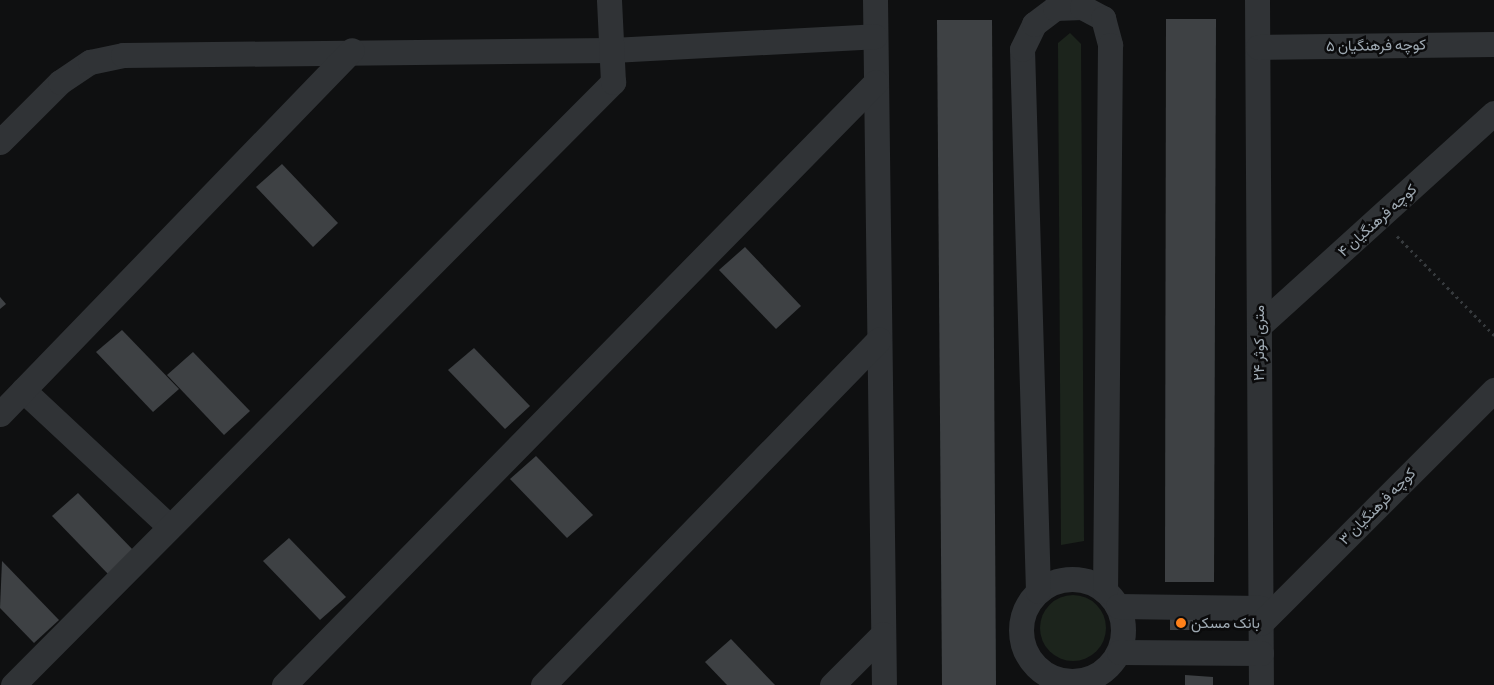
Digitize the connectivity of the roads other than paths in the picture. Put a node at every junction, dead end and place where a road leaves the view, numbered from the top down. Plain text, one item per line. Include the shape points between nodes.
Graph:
1 (609, 0) edge
2 (875, 0) edge
3 (1257, 0) edge
4 (875, 36) junction
5 (1494, 44) edge
6 (1258, 47) junction
7 (352, 50) junction
8 (612, 50) junction
9 (876, 82) junction
10 (1494, 113) edge
11 (0, 142) edge
12 (1259, 326) junction
13 (879, 340) junction
14 (24, 390) junction
15 (1494, 390) edge
16 (0, 414) edge
17 (169, 526) junction
18 (1038, 591) junction
19 (1112, 599) junction
20 (1261, 615) junction
21 (883, 634) junction
22 (1261, 653) junction
23 (1110, 668) edge
24 (1038, 677) edge
25 (13, 685) edge
26 (284, 685) edge
27 (543, 685) edge
28 (832, 685) edge
29 (884, 685) edge
30 (1261, 685) edge

1 - 8 street
2 - 4 street
3 - 6 street, ۲۴ متری کوثر
4 - 8 street
4 - 9 street
5 - 6 street, کوچه فرهنگیان ۵
6 - 12 street, ۲۴ متری کوثر
7 - 8 street
7 - 11 street via 123,55 90,62 60,82
7 - 14 street
8 - 17 street via 613,82
9 - 13 street
9 - 26 street
10 - 12 street, کوچه فرهنگیان ۴
12 - 20 street, ۲۴ متری کوثر
13 - 21 street
13 - 27 street
14 - 16 street
14 - 17 street
15 - 20 street, کوچه فرهنگیان ۳
17 - 25 street
18 - 19 street via 1065,579 1079,579
18 - 19 street via 1022,49 1034,24 1055,8 1082,7 1103,18 1110,45
18 - 24 street via 1029,602 1021,630 1023,644
19 - 20 street
19 - 23 street via 1123,630
20 - 22 street, ۲۴ متری کوثر
21 - 28 street
21 - 29 street
22 - 23 street
22 - 30 street, ۲۴ متری کوثر
23 - 24 street via 1093,676 1065,680

